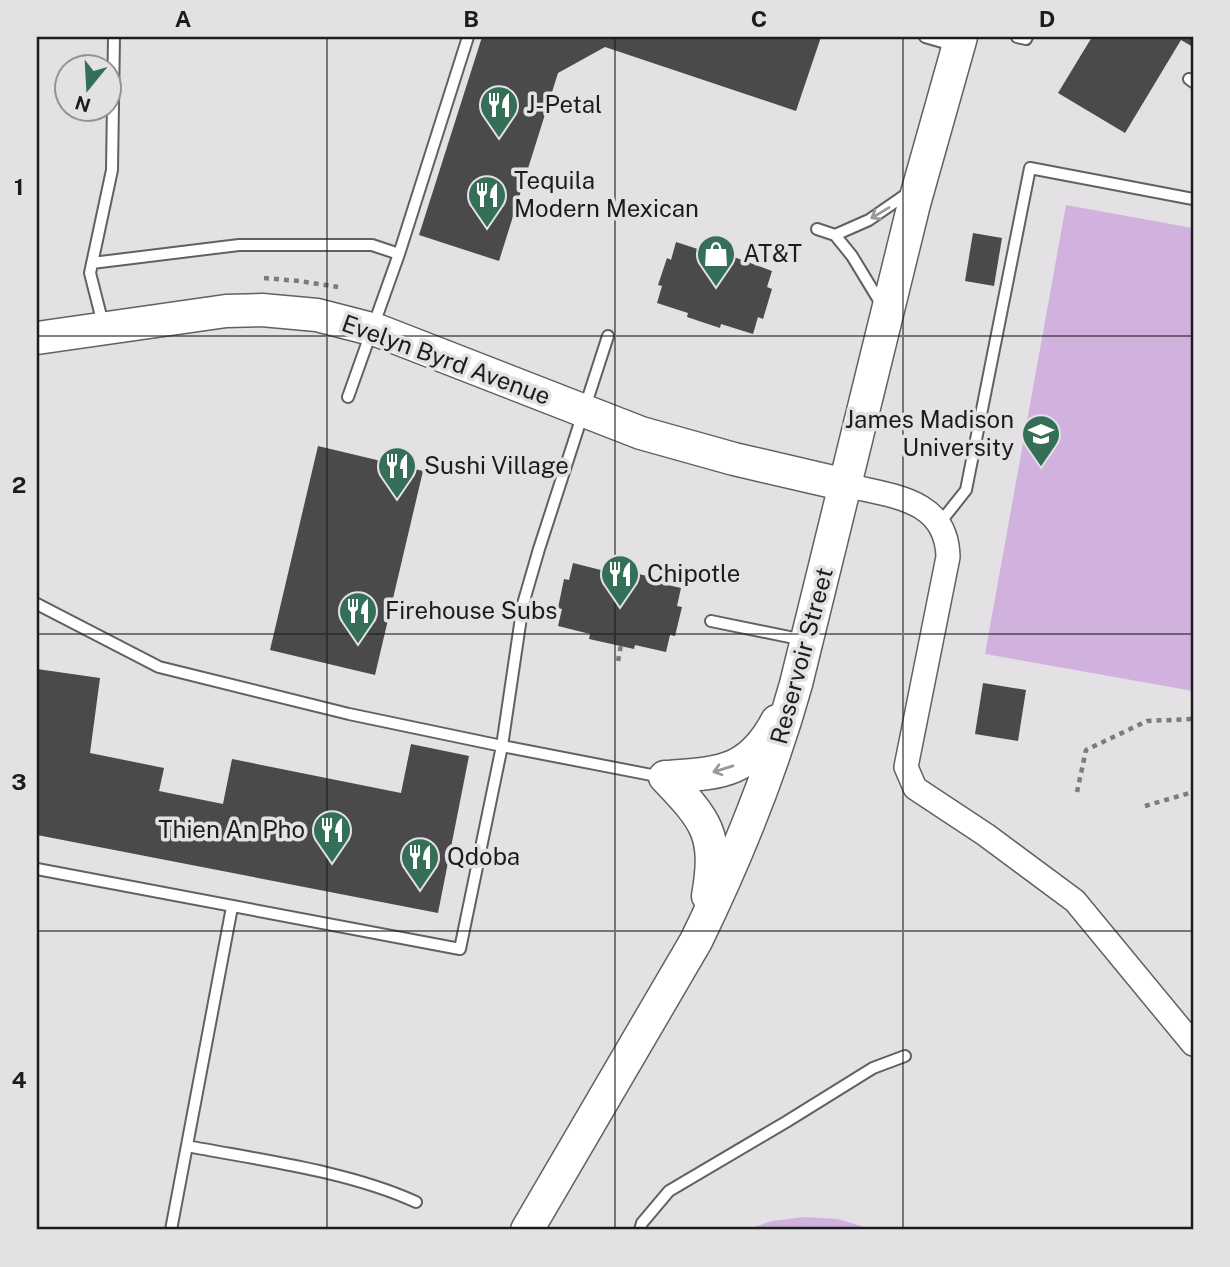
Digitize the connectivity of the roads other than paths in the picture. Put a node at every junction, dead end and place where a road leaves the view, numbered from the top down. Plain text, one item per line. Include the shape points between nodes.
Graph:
1 (114, 37) edge
2 (468, 37) edge
3 (925, 37) edge
4 (1017, 37) edge
5 (1027, 37) edge
6 (959, 42) edge
7 (920, 184) junction
8 (1193, 199) edge
9 (817, 229) dead end
10 (835, 235) junction
11 (398, 254) junction
12 (92, 263) junction
13 (887, 315) junction
14 (371, 328) junction
15 (104, 329) junction
16 (608, 336) dead end
17 (37, 338) edge
18 (348, 397) dead end
19 (583, 412) junction
20 (846, 485) junction
21 (939, 524) junction
22 (37, 604) edge
23 (710, 621) dead end
24 (807, 640) junction
25 (796, 684) junction
26 (502, 746) junction
27 (664, 777) junction
28 (37, 869) edge
29 (232, 907) junction
30 (702, 929) junction
31 (1192, 1041) edge
32 (905, 1056) dead end
33 (187, 1146) junction
34 (416, 1202) dead end
35 (171, 1230) edge
36 (527, 1230) edge
37 (640, 1230) edge

1 - 12 lane via 112,170
2 - 11 lane
3 - 6 lane
4 - 5 lane
6 - 7 main road, Reservoir Street
7 -> 10 lane via 885,210
7 - 13 main road, Reservoir Street
8 - 21 lane via 1030,169 966,490
9 - 10 lane
10 - 13 lane
11 - 12 lane via 372,245 239,245
11 - 14 lane
12 - 15 lane via 90,272
13 - 20 main road, Reservoir Street
14 - 15 main road, Evelyn Byrd Avenue via 317,315 262,310
14 - 18 lane
14 - 19 main road, Evelyn Byrd Avenue
15 - 17 main road, Evelyn Byrd Avenue
16 - 19 lane
19 - 20 main road, Evelyn Byrd Avenue via 690,447
19 - 26 lane via 523,604
20 - 21 street via 913,502
20 - 24 main road, Reservoir Street
21 - 31 street via 948,556 906,767 915,788 1075,901
22 - 26 lane via 159,667 337,712
23 - 24 lane
24 - 25 main road, Reservoir Street
25 -> 27 main road via 766,740 751,756 714,773
25 - 30 main road, Reservoir Street via 752,819
26 - 27 lane
26 - 29 lane via 460,949
27 - 30 main road via 694,808 711,839 713,855
28 - 29 lane
29 - 33 lane
30 - 36 main road, Reservoir Street
32 - 37 lane via 873,1068 669,1191
33 - 34 lane via 355,1180
33 - 35 lane

